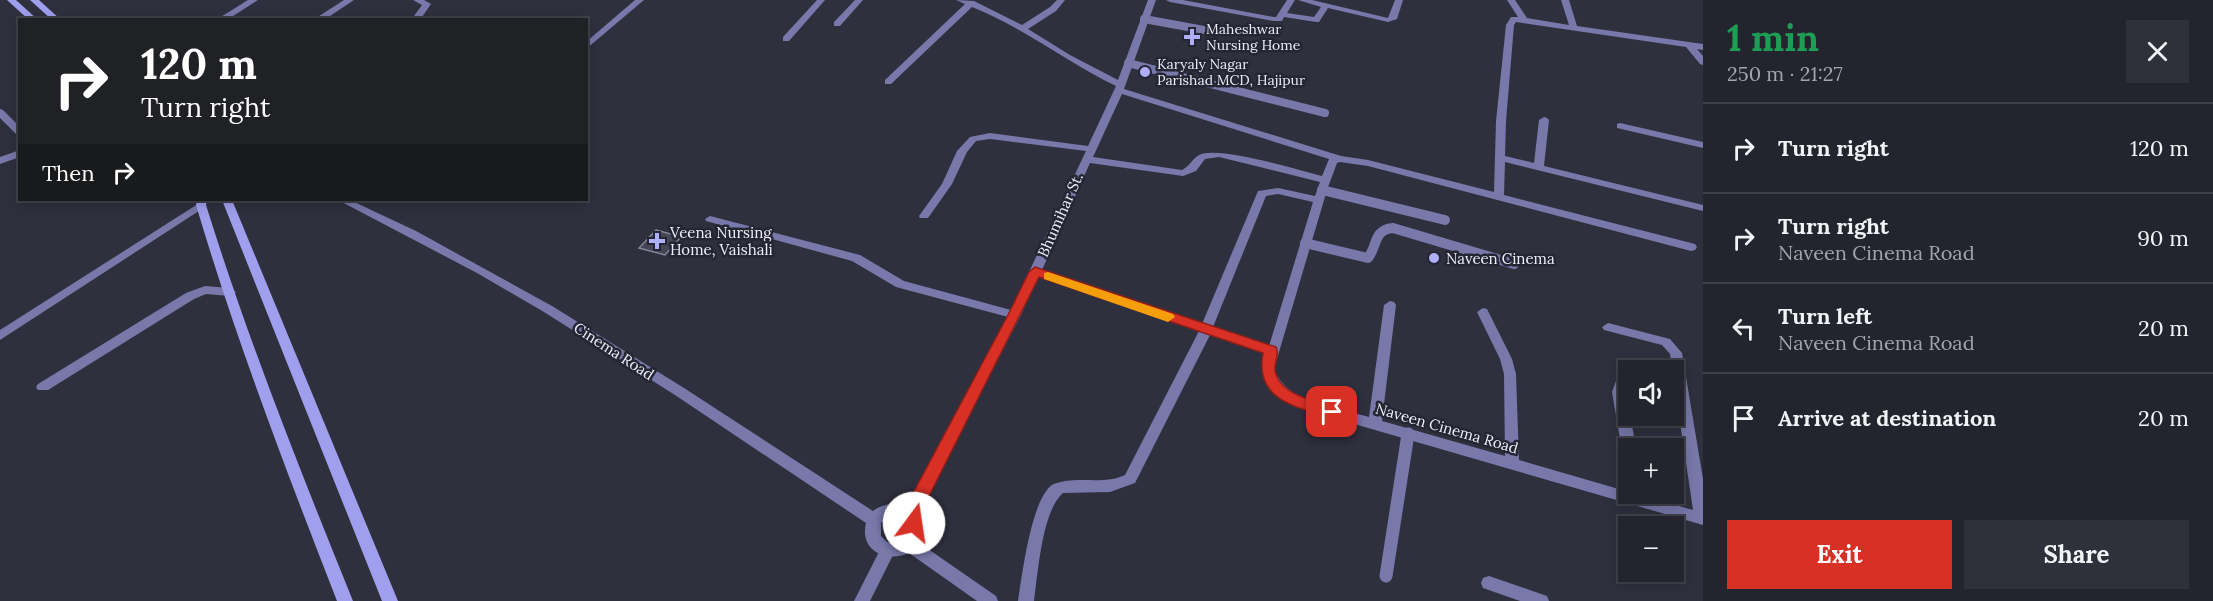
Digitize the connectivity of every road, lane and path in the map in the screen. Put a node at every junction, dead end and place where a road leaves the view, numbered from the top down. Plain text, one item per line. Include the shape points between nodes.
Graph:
1 (11, 0) edge
2 (34, 0) edge
3 (254, 0) edge
4 (350, 0) edge
5 (417, 0) edge
6 (640, 0) edge
7 (821, 0) edge
8 (859, 0) edge
9 (960, 0) edge
10 (1061, 0) edge
11 (1152, 0) edge
12 (1170, 0) edge
13 (1291, 0) edge
14 (1302, 0) edge
15 (1399, 0) edge
16 (1511, 0) edge
17 (1565, 0) edge
18 (971, 3) junction
19 (1325, 6) junction
20 (1281, 14) junction
21 (32, 18) edge
22 (55, 18) edge
23 (223, 18) edge
24 (320, 18) edge
25 (416, 18) edge
26 (1144, 19) junction
27 (1523, 20) junction
28 (837, 24) dead end
29 (1023, 28) junction
30 (1574, 28) junction
31 (1215, 32) dead end
32 (786, 39) dead end
33 (588, 45) edge
34 (1690, 46) junction
35 (1703, 47) edge
36 (1703, 62) edge
37 (1128, 63) junction
38 (888, 82) dead end
39 (1120, 88) junction
40 (0, 112) edge
41 (1325, 113) dead end
42 (1544, 120) dead end
43 (1620, 126) dead end
44 (18, 131) edge
45 (1703, 145) edge
46 (18, 154) edge
47 (1088, 154) junction
48 (1500, 158) junction
49 (0, 160) edge
50 (1336, 160) junction
51 (1539, 167) junction
52 (1322, 190) junction
53 (1499, 197) junction
54 (227, 201) edge
55 (345, 201) edge
56 (202, 202) edge
57 (1703, 208) edge
58 (924, 216) dead end
59 (710, 219) dead end
60 (1445, 220) dead end
61 (1305, 243) junction
62 (1691, 247) dead end
63 (1514, 264) dead end
64 (1035, 272) junction
65 (230, 292) junction
66 (1390, 305) dead end
67 (1483, 312) dead end
68 (1015, 315) junction
69 (1608, 327) dead end
70 (1206, 330) junction
71 (0, 336) edge
72 (1271, 351) junction
73 (1674, 360) edge
74 (43, 387) dead end
75 (1376, 424) junction
76 (1684, 424) edge
77 (1408, 434) junction
78 (1512, 464) junction
79 (1618, 492) edge
80 (1658, 504) edge
81 (909, 517) junction
82 (1702, 519) edge
83 (874, 520) junction
84 (909, 544) junction
85 (888, 549) junction
86 (1386, 576) dead end
87 (1489, 583) dead end
88 (345, 601) edge
89 (390, 601) edge
90 (862, 601) edge
91 (990, 601) edge
92 (1026, 601) edge
93 (1541, 601) edge

1 - 21 main road
2 - 22 main road
3 - 23 street
4 - 24 street
5 - 25 street via 427,4
6 - 33 street
7 - 32 street
8 - 28 street
9 - 18 street
10 - 29 street
11 - 26 street, Bhumihar St.
12 - 20 street via 1267,19 1279,19
13 - 20 street
14 - 19 street
15 - 19 street via 1392,19 1388,20
16 - 27 street
17 - 30 street
18 - 29 street
18 - 38 street
19 - 20 street via 1316,20
26 - 31 lane
26 - 37 street, Bhumihar St.
27 - 30 street
27 - 48 street via 1514,19 1510,25
29 - 39 street
30 - 34 street
34 - 35 street
34 - 36 street
37 - 39 street, Bhumihar St.
37 - 41 lane
39 - 47 street, Bhumihar St.
39 - 50 street
40 - 44 street
42 - 51 street
43 - 45 street
46 - 49 street
47 - 52 street via 1183,173 1192,170 1202,157 1219,154
47 - 58 street via 990,136 973,139
47 - 64 street, Bhumihar St.
48 - 51 street
48 - 53 street
50 - 52 street, Naveen Cinema Road
50 - 53 street via 1368,163
51 - 57 street
52 - 60 lane
52 - 61 street, Naveen Cinema Road
52 - 70 street via 1262,193
53 - 62 street
54 - 89 main road
55 - 83 street, Cinema Road via 380,216 556,313
56 - 65 main road
56 - 71 street
59 - 68 street via 856,258 900,284
61 - 63 lane via 1368,258 1378,232 1393,228
61 - 72 street, Naveen Cinema Road
64 - 68 street, Bhumihar St.
64 - 70 street
65 - 74 street via 205,290 190,296
65 - 88 main road via 273,420
66 - 75 street
67 - 78 street via 1510,374
68 - 81 street, Bhumihar St.
69 - 73 street via 1673,347
70 - 72 street
70 - 92 street via 1130,479 1109,487 1057,489 1050,497
72 - 75 street, Naveen Cinema Road via 1268,369 1272,384 1288,397
75 - 77 street, Naveen Cinema Road
76 - 82 street
77 - 78 street, Naveen Cinema Road
77 - 86 lane
78 - 79 street, Naveen Cinema Road
80 - 82 street, Naveen Cinema Road
81 - 83 street via 888,511
81 - 84 street via 916,529
83 - 85 street via 872,537
84 - 85 street
84 - 91 street
85 - 90 street
87 - 93 street

